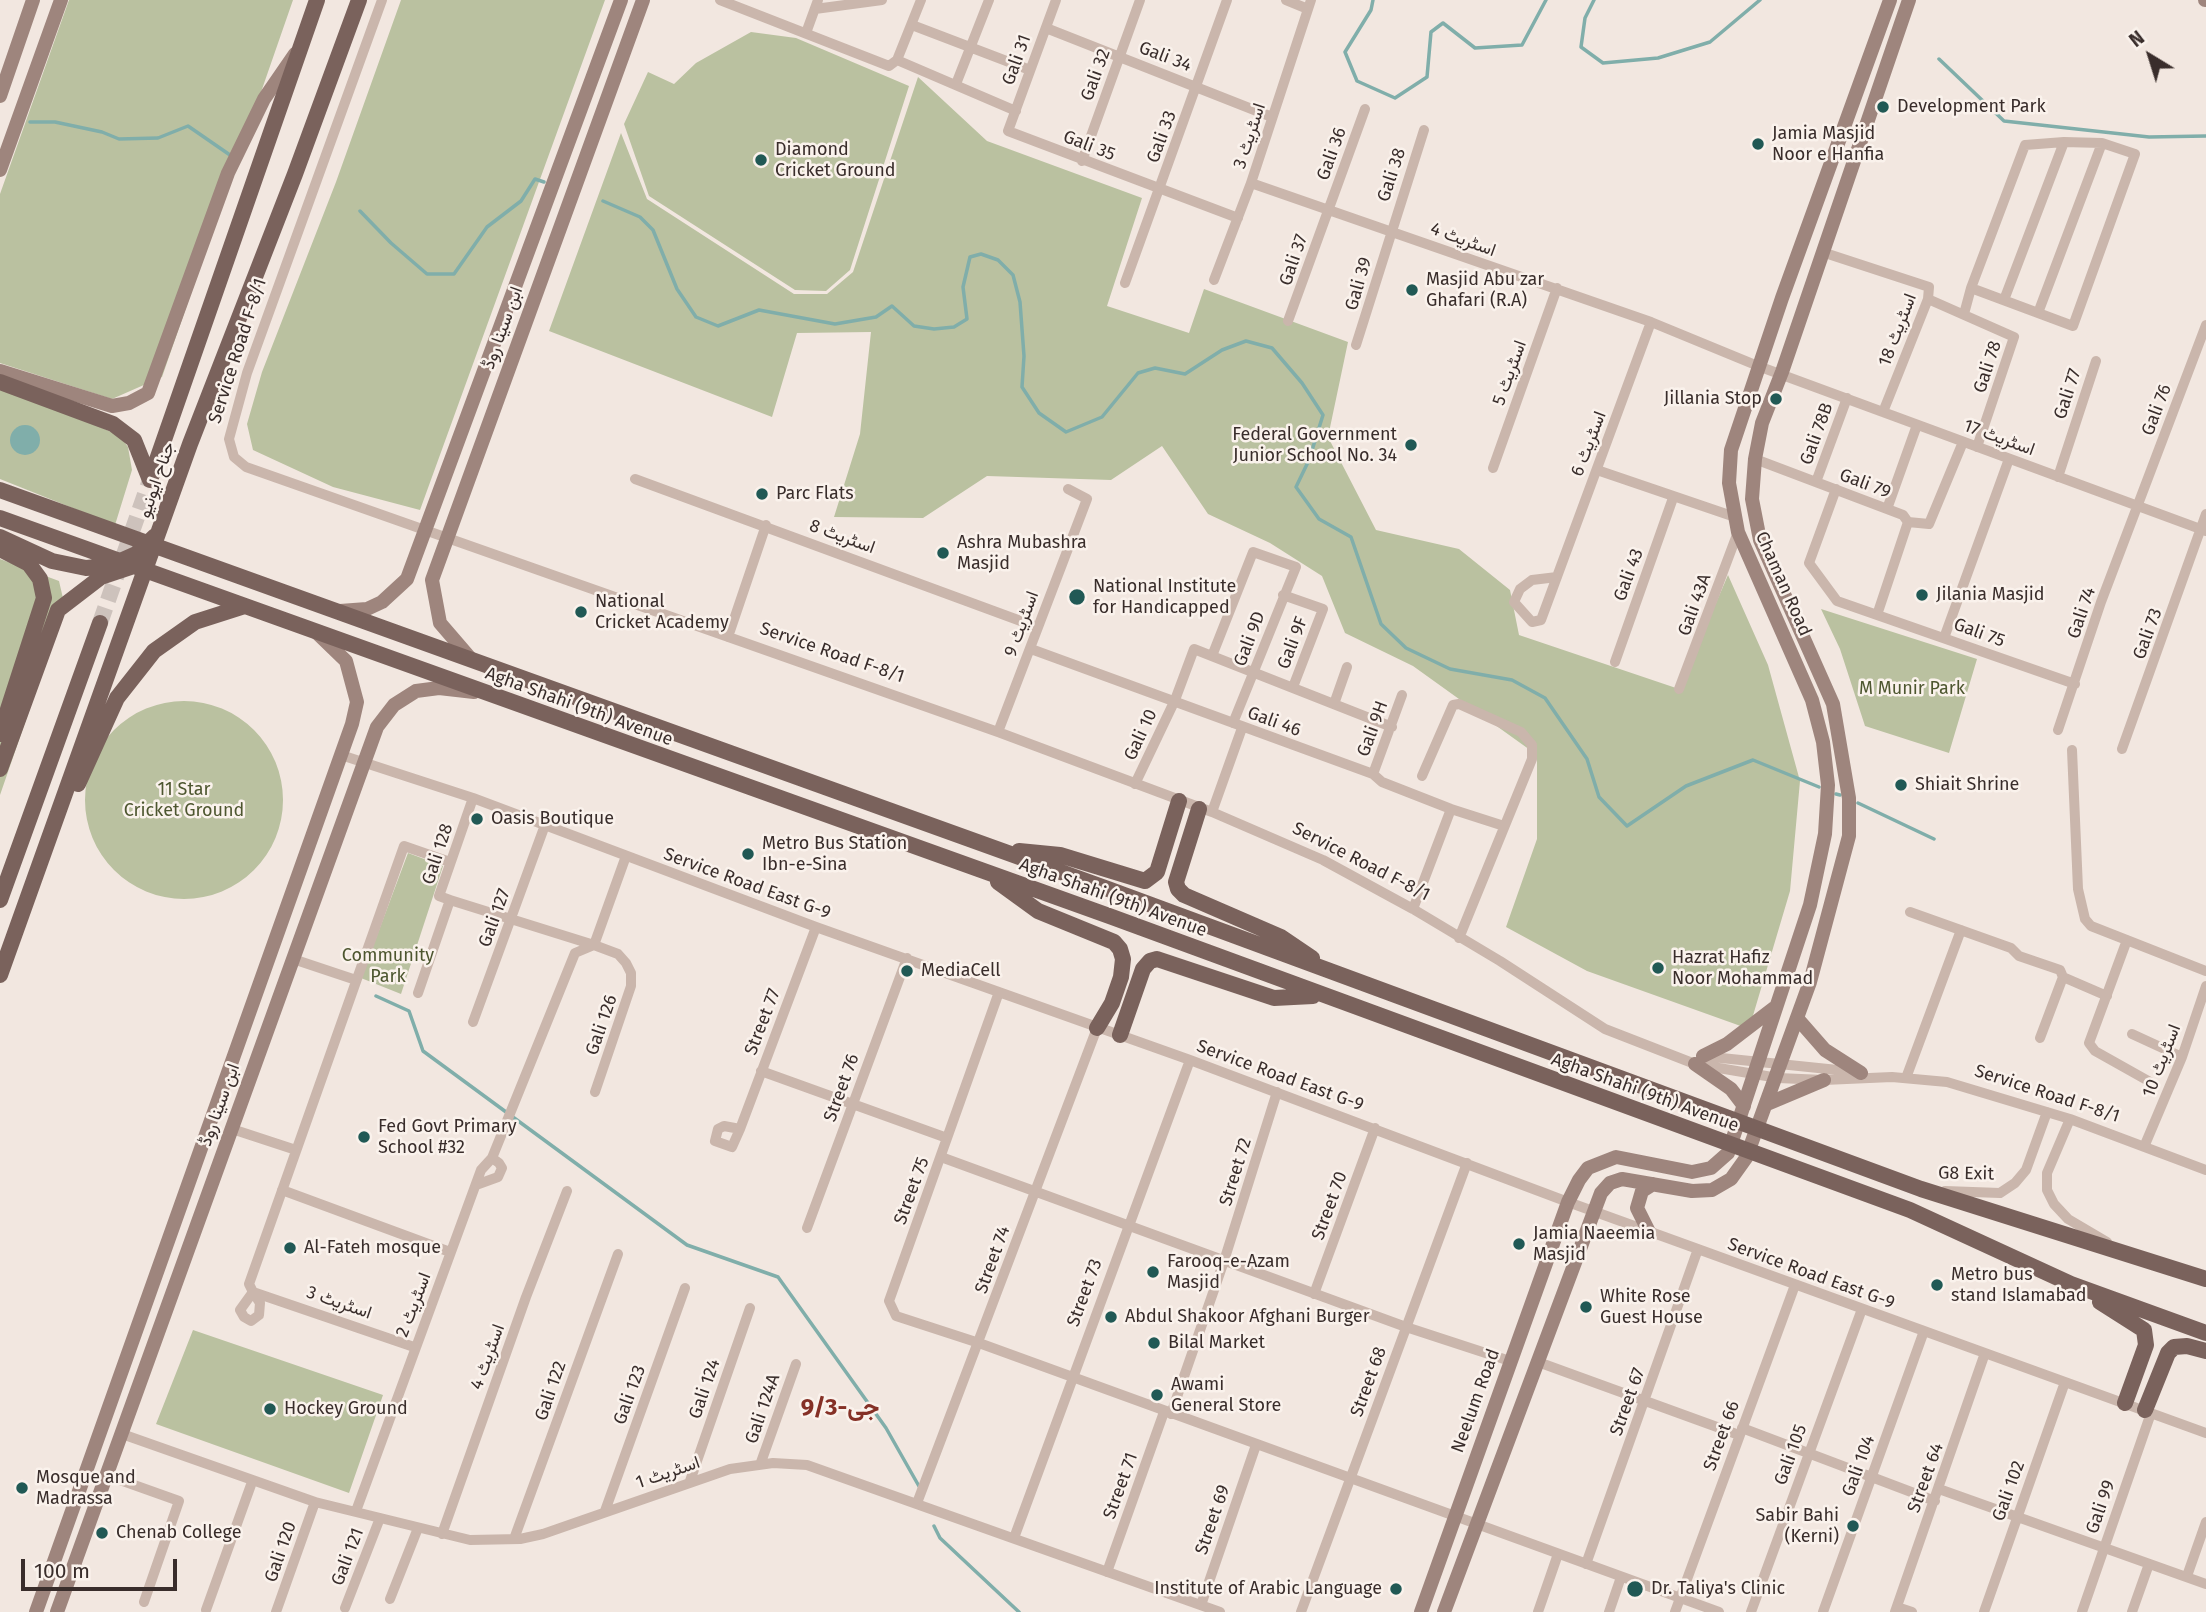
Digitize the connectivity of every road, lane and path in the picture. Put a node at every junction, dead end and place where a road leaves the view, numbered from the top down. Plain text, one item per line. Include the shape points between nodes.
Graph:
1 (33, 0) edge
2 (61, 0) edge
3 (317, 0) edge
4 (359, 0) edge
5 (382, 0) edge
6 (621, 0) edge
7 (643, 0) edge
8 (720, 0) edge
9 (881, 0) edge
10 (921, 0) edge
11 (989, 0) edge
12 (1056, 0) edge
13 (1140, 0) edge
14 (1227, 0) edge
15 (1286, 0) edge
16 (1890, 0) edge
17 (1909, 0) edge
18 (739, 3) edge
19 (1310, 4) edge
20 (816, 5) edge
21 (912, 25) junction
22 (1046, 28) junction
23 (806, 33) junction
24 (303, 41) junction
25 (971, 48) junction
26 (1120, 56) junction
27 (897, 60) junction
28 (1030, 70) junction
29 (956, 84) junction
30 (1197, 87) junction
31 (0, 96) edge
32 (1365, 109) dead end
33 (1016, 111) junction
34 (1272, 117) junction
35 (1424, 130) dead end
36 (1009, 131) joint
37 (2064, 142) junction
38 (2102, 143) junction
39 (1082, 161) junction
40 (0, 170) edge
41 (1251, 183) junction
42 (1160, 188) junction
43 (1328, 210) junction
44 (1238, 218) junction
45 (1391, 230) junction
46 (1822, 252) junction
47 (1214, 279) dead end
48 (1125, 283) dead end
49 (1557, 288) junction
50 (1971, 288) junction
51 (1928, 299) junction
52 (2004, 300) junction
53 (2038, 313) junction
54 (1964, 314) junction
55 (1288, 321) dead end
56 (1651, 322) junction
57 (2206, 325) edge
58 (1356, 345) dead end
59 (2202, 351) edge
60 (2096, 361) dead end
61 (1758, 366) junction
62 (0, 371) edge
63 (1782, 372) junction
64 (0, 382) edge
65 (1847, 398) junction
66 (1883, 412) junction
67 (1917, 425) junction
68 (1963, 442) junction
69 (1977, 447) junction
70 (1755, 459) junction
71 (2008, 459) junction
72 (1493, 468) dead end
73 (1597, 470) junction
74 (2058, 477) junction
75 (635, 479) dead end
76 (1816, 482) junction
77 (1068, 489) dead end
78 (1836, 489) junction
79 (0, 490) edge
80 (1673, 498) junction
81 (43, 506) junction
82 (2138, 507) junction
83 (1887, 509) junction
84 (2206, 514) edge
85 (0, 517) edge
86 (81, 518) junction
87 (1908, 523) junction
88 (766, 525) junction
89 (1736, 525) junction
90 (32, 529) junction
91 (426, 530) junction
92 (2203, 530) edge
93 (159, 532) junction
94 (0, 537) edge
95 (449, 537) junction
96 (70, 543) junction
97 (0, 549) edge
98 (134, 566) junction
99 (1556, 577) junction
100 (1283, 595) junction
101 (245, 606) junction
102 (335, 612) junction
103 (1877, 615) junction
104 (100, 622) tunnel mouth
105 (1037, 627) junction
106 (315, 631) junction
107 (728, 637) junction
108 (1944, 638) junction
109 (1031, 649) junction
110 (1212, 656) junction
111 (474, 662) junction
112 (1615, 662) dead end
113 (1347, 667) dead end
114 (1255, 672) junction
115 (2075, 684) junction
116 (1293, 687) junction
117 (1679, 689) dead end
118 (485, 693) junction
119 (1402, 695) dead end
120 (1175, 700) junction
121 (1334, 704) junction
122 (1237, 726) junction
123 (1392, 727) junction
124 (2058, 730) dead end
125 (998, 733) junction
126 (0, 734) edge
127 (2122, 749) dead end
128 (2072, 750) dead end
129 (341, 755) junction
130 (364, 762) junction
131 (0, 769) edge
132 (1373, 774) junction
133 (1422, 776) dead end
134 (1135, 784) junction
135 (473, 798) junction
136 (1179, 801) junction
137 (875, 806) junction
138 (1451, 809) junction
139 (1205, 811) junction
140 (545, 825) junction
141 (1504, 826) junction
142 (864, 830) junction
143 (989, 847) junction
144 (626, 856) junction
145 (450, 862) junction
146 (982, 871) junction
147 (35, 879) junction
148 (0, 900) edge
149 (450, 900) junction
150 (1413, 909) junction
151 (1910, 912) dead end
152 (512, 919) junction
153 (816, 927) junction
154 (1961, 930) junction
155 (1459, 938) junction
156 (2127, 940) junction
157 (594, 945) junction
158 (907, 958) junction
159 (293, 959) junction
160 (1329, 970) junction
161 (2206, 971) edge
162 (0, 975) edge
163 (2063, 977) junction
164 (356, 980) junction
165 (2206, 986) edge
166 (999, 992) junction
167 (418, 993) dead end
168 (1319, 996) junction
169 (2107, 996) junction
170 (1775, 1008) junction
171 (1797, 1018) junction
172 (473, 1022) dead end
173 (1097, 1028) junction
174 (2132, 1034) dead end
175 (1120, 1035) junction
176 (2040, 1038) dead end
177 (2182, 1057) junction
178 (1190, 1060) junction
179 (1694, 1060) junction
180 (1756, 1068) junction
181 (761, 1071) junction
182 (1866, 1075) junction
183 (1777, 1077) junction
184 (1906, 1078) junction
185 (1824, 1080) junction
186 (2152, 1083) dead end
187 (595, 1092) dead end
188 (1277, 1092) junction
189 (852, 1106) junction
190 (1765, 1107) junction
191 (1744, 1109) junction
192 (2047, 1112) junction
193 (2070, 1119) junction
194 (1376, 1128) junction
195 (232, 1129) junction
196 (740, 1129) dead end
197 (947, 1138) junction
198 (2144, 1147) junction
199 (296, 1150) junction
200 (1728, 1153) joint
201 (941, 1157) junction
202 (492, 1158) junction
203 (1467, 1163) junction
204 (2206, 1170) edge
205 (1653, 1184) junction
206 (476, 1185) dead end
207 (1920, 1189) junction
208 (282, 1190) junction
209 (567, 1191) dead end
210 (1034, 1193) junction
211 (1568, 1202) junction
212 (1592, 1212) junction
213 (1127, 1226) junction
214 (807, 1228) dead end
215 (1649, 1232) junction
216 (1698, 1249) junction
217 (2123, 1251) junction
218 (450, 1252) junction
219 (618, 1254) dead end
220 (1224, 1261) junction
221 (2206, 1279) edge
222 (1795, 1284) junction
223 (2071, 1284) junction
224 (685, 1289) dead end
225 (1314, 1294) junction
226 (750, 1308) dead end
227 (1862, 1308) junction
228 (1406, 1327) junction
229 (1924, 1331) junction
230 (2206, 1332) edge
231 (979, 1343) junction
232 (414, 1347) junction
233 (2206, 1351) edge
234 (1985, 1353) junction
235 (1510, 1361) junction
236 (1538, 1362) junction
237 (796, 1364) dead end
238 (1071, 1377) junction
239 (2065, 1382) junction
240 (1645, 1401) junction
241 (2125, 1403) junction
242 (2148, 1412) junction
243 (1168, 1413) junction
244 (1740, 1432) junction
245 (2206, 1433) edge
246 (122, 1434) junction
247 (1256, 1445) junction
248 (1808, 1453) junction
249 (760, 1465) junction
250 (106, 1475) junction
251 (1872, 1477) junction
252 (1351, 1478) junction
253 (690, 1481) junction
254 (252, 1482) junction
255 (1939, 1489) junction
256 (1934, 1501) junction
257 (315, 1502) junction
258 (918, 1503) junction
259 (356, 1511) junction
260 (605, 1511) junction
261 (2017, 1516) junction
262 (1454, 1517) junction
263 (380, 1518) junction
264 (2206, 1522) edge
265 (1475, 1524) junction
266 (418, 1528) junction
267 (442, 1534) junction
268 (1014, 1538) junction
269 (514, 1539) junction
270 (2104, 1547) junction
271 (1558, 1554) junction
272 (1586, 1564) junction
273 (2149, 1564) junction
274 (1107, 1572) junction
275 (2187, 1576) junction
276 (1621, 1577) junction
277 (2206, 1584) edge
278 (1680, 1598) junction
279 (390, 1599) dead end
280 (144, 1602) dead end
281 (1201, 1605) junction
282 (345, 1608) dead end
283 (1896, 1609) edge
284 (206, 1610) dead end
285 (36, 1612) edge
286 (57, 1612) edge
287 (276, 1612) edge
288 (1220, 1612) edge
289 (1301, 1612) edge
290 (1421, 1612) edge
291 (1444, 1612) edge
292 (1538, 1612) edge
293 (1609, 1612) edge
294 (1675, 1612) edge
295 (1718, 1612) edge
296 (1751, 1612) edge
297 (1823, 1612) edge
298 (1912, 1612) edge
299 (1984, 1612) edge
300 (2082, 1612) edge
301 (2132, 1612) edge

1 - 31 main road
2 - 40 main road
3 - 24 main road, جناح ایونیو
4 - 93 main road, جناح ایونیو
5 - 91 street, Service Road F-8/1 via 247,373 229,439 234,457 246,467
6 - 91 main road, ابن سینا روڈ
7 - 95 main road, ابن سینا روڈ
8 - 18 street
9 - 20 street
10 - 21 street
11 - 25 street
12 - 22 street, Gali 31
13 - 26 street, Gali 32
14 - 30 street, Gali 33
15 - 19 street
16 - 61 main road, Chaman Road
17 - 46 main road, Chaman Road
18 - 23 street
19 - 34 street, اسٹریٹ 3
20 - 23 street
21 - 25 street
21 - 27 street
22 - 26 street, Gali 34
22 - 28 street, Gali 31
23 - 27 street via 889,66
24 - 62 main road via 264,99 228,173 148,393 112,406
24 - 64 main road, جناح ایونیو via 150,480 134,440 113,424
25 - 28 street
25 - 29 street
26 - 30 street, Gali 34
26 - 39 street, Gali 32
27 - 29 street
28 - 33 street, Gali 31
29 - 33 street
30 - 34 street, Gali 34
30 - 42 street, Gali 33
32 - 43 street, Gali 36
33 - 36 street, Gali 31
34 - 41 street, اسٹریٹ 3
35 - 45 street, Gali 38
36 - 39 street, Gali 35
37 - 38 street
37 - 50 street via 2025,145
37 - 52 street
38 - 53 street
38 - 53 street via 2135,155 2073,326
39 - 42 street, Gali 35
41 - 43 street, اسٹریٹ 4
41 - 44 street, اسٹریٹ 3
42 - 44 street, Gali 35
42 - 48 street, Gali 33
43 - 45 street, اسٹریٹ 4
43 - 55 street, Gali 37
44 - 47 street, اسٹریٹ 3
45 - 49 street, اسٹریٹ 4
45 - 58 street, Gali 39
46 - 51 street, اسٹریٹ 18 via 1925,284
46 - 63 main road, Chaman Road
49 - 56 street, اسٹریٹ 4
49 - 72 street, اسٹریٹ 5
50 - 52 street
50 - 54 street
51 - 54 street
51 - 66 street, اسٹریٹ 18
52 - 53 street
54 - 69 street, Gali 78 via 2014,337
56 - 61 street, اسٹریٹ 4
56 - 73 street, اسٹریٹ 6
57 - 59 street, Gali 76
59 - 82 street, Gali 76
60 - 74 street, Gali 77
61 - 63 street, اسٹریٹ 4
61 - 89 main road, Chaman Road via 1731,450 1729,483
63 - 65 street, اسٹریٹ 17
63 - 70 main road, Chaman Road via 1762,423
65 - 66 street, اسٹریٹ 17
65 - 76 street, Gali 78B
66 - 67 street, اسٹریٹ 17
67 - 68 street, اسٹریٹ 17
67 - 83 street
68 - 69 street, اسٹریٹ 17
68 - 87 street via 1929,524
69 - 71 street, اسٹریٹ 17
70 - 76 street, Gali 79
70 - 171 main road, Chaman Road via 1752,499 1760,540 1833,704 1849,798 1849,836 1842,869
71 - 74 street, اسٹریٹ 17
71 - 108 street
73 - 80 street
73 - 99 street, اسٹریٹ 6
74 - 82 street, اسٹریٹ 17
75 - 88 street, اسٹریٹ 8
76 - 78 street, Gali 79
77 - 105 street, اسٹریٹ 9 via 1087,499
78 - 83 street, Gali 79
78 - 103 street, Gali 75 via 1809,563 1837,601
79 - 81 main road, Agha Shahi (9th) Avenue
80 - 89 street
80 - 112 street, Gali 43
81 - 86 main road, Agha Shahi (9th) Avenue
81 - 90 main road via 55,521 47,529
82 - 92 street, اسٹریٹ 17
82 - 115 street, Gali 74
83 - 87 street, Gali 79 via 1903,515
84 - 92 street, Gali 73
85 - 90 main road, Agha Shahi (9th) Avenue
86 - 96 main road via 64,529
86 - 102 main road, Agha Shahi (9th) Avenue
87 - 103 street
88 - 105 street, اسٹریٹ 8
88 - 107 street
89 - 117 street, Gali 43A
89 - 170 main road, Chaman Road via 1812,700 1828,785 1825,834 1810,905
90 - 96 main road, Agha Shahi (9th) Avenue
91 - 95 street, Service Road F-8/1
91 - 102 main road, ابن سینا روڈ via 407,579 395,593 367,609
92 - 127 street, Gali 73
93 - 94 main road via 136,554 109,566 86,568 52,561
93 - 147 main road, جناح ایونیو
95 - 107 street, Service Road F-8/1
95 - 111 main road, ابن سینا روڈ via 432,580 436,612 451,638
96 - 98 main road, Agha Shahi (9th) Avenue
97 - 126 main road via 29,564 40,579 44,598
98 - 101 main road, Agha Shahi (9th) Avenue
98 - 131 main road via 101,578 58,610
99 - 99 street, اسٹریٹ 6 via 1532,580 1520,589 1514,602 1532,622 1541,620
100 - 110 street, Gali 9D via 1296,567 1253,552
100 - 114 street, Gali 9D
100 - 116 street, Gali 9F via 1323,610
101 - 106 main road, Agha Shahi (9th) Avenue
101 - 147 main road via 195,622 154,651 117,698
102 - 111 main road, Agha Shahi (9th) Avenue
103 - 108 street, Gali 75
104 - 148 main road
105 - 109 street, اسٹریٹ 9
106 - 118 main road, Agha Shahi (9th) Avenue
106 - 129 main road, ابن سینا روڈ via 346,661 353,680 357,702
107 - 125 street, Service Road F-8/1
108 - 115 street, Gali 75
109 - 120 street, Gali 46
109 - 125 street, اسٹریٹ 9
110 - 114 street
110 - 120 street, Gali 10 via 1194,649
111 - 137 main road, Agha Shahi (9th) Avenue
113 - 121 street
114 - 116 street
114 - 122 street, Gali 9D
115 - 124 street, Gali 74
116 - 121 street
118 - 130 main road, ابن سینا روڈ via 439,688 416,691 394,705 377,727
118 - 142 main road, Agha Shahi (9th) Avenue
119 - 123 street, Gali 9H
120 - 122 street, Gali 46
120 - 134 street, Gali 10
121 - 123 street
122 - 132 street, Gali 46
122 - 139 street, Gali 9D
123 - 132 street, Gali 9H
125 - 134 street, Service Road F-8/1
128 - 156 street via 2078,889 2085,919 2091,926
129 - 130 street, Service Road East G-9
129 - 285 main road, ابن سینا روڈ
130 - 135 street, Service Road East G-9
130 - 159 main road, ابن سینا روڈ
132 - 138 street, Gali 46 via 1382,782
133 - 141 street via 1453,705 1521,732 1532,745 1532,759
134 - 136 street, Service Road F-8/1
135 - 140 street, Service Road East G-9
135 - 145 street, Gali 128
136 - 139 street, Service Road F-8/1
136 - 143 main road via 1157,872 1145,881 1060,855
137 - 142 main road via 881,819
137 - 143 main road, Agha Shahi (9th) Avenue
138 - 141 street, Gali 46
138 - 150 street
139 - 150 street, Service Road F-8/1 via 1323,860
139 - 160 main road via 1176,882 1178,889 1281,937
140 - 144 street, Service Road East G-9
140 - 152 street, Gali 127
141 - 155 street
142 - 146 main road, Agha Shahi (9th) Avenue
143 - 160 main road, Agha Shahi (9th) Avenue
144 - 153 street, Service Road East G-9
144 - 157 street
145 - 149 street, Gali 128 via 439,896
145 - 164 street via 404,846
146 - 168 main road, Agha Shahi (9th) Avenue
146 - 173 main road via 1038,911 1114,942 1123,959 1121,977
147 - 162 main road, جناح ایونیو
149 - 152 street
149 - 167 street, Gali 128
150 - 155 street, Service Road F-8/1
151 - 154 street
152 - 157 street
152 - 172 street, Gali 127
153 - 158 street, Service Road East G-9
153 - 181 street, Street 77
154 - 163 street via 2060,970
154 - 184 street
155 - 179 street, Service Road F-8/1 via 1605,1030
156 - 161 street
156 - 169 street
157 - 187 street, Gali 126 via 618,954 631,973 631,986
157 - 202 street via 575,953
158 - 166 street, Service Road East G-9
158 - 189 street, Street 76
159 - 164 street
159 - 195 main road, ابن سینا روڈ
160 - 207 main road, Agha Shahi (9th) Avenue
163 - 169 street
163 - 176 street
164 - 199 street
165 - 177 street, اسٹریٹ 10
166 - 173 street, Service Road East G-9
166 - 197 street, Street 75
168 - 175 main road via 1274,998 1157,959 1143,970
168 - 223 main road, Agha Shahi (9th) Avenue via 1910,1210
169 - 186 street via 2091,1048
170 - 179 main road via 1727,1044
170 - 180 main road, Chaman Road
171 - 182 main road via 1825,1050
171 - 183 main road, Chaman Road
173 - 175 street, Service Road East G-9
173 - 210 street, Street 74
174 - 177 street
175 - 178 street, Service Road East G-9
177 - 198 street, اسٹریٹ 10
178 - 188 street, Service Road East G-9
178 - 213 street, Street 73
179 - 180 street, Service Road F-8/1
179 - 191 main road via 1731,1089
180 - 183 street, Service Road F-8/1
180 - 191 main road, Chaman Road
181 - 189 street
181 - 196 street, Street 77
182 - 183 street, Service Road F-8/1
182 - 184 street, Service Road F-8/1
182 - 185 street, Service Road F-8/1
183 - 185 street, Service Road F-8/1
183 - 190 main road, Chaman Road
184 - 192 street, Service Road F-8/1 via 1947,1082
185 - 190 main road
188 - 194 street, Service Road East G-9
188 - 220 street, Street 72
189 - 197 street
189 - 214 street, Street 76
190 - 205 main road, Chaman Road via 1746,1158 1731,1179 1712,1190
191 - 200 main road, Chaman Road
192 - 193 street, Service Road F-8/1
192 - 207 street, G8 Exit via 2026,1170 2015,1183 2000,1192 1982,1194
193 - 198 street, Service Road F-8/1
193 - 217 street via 2047,1173 2047,1190 2068,1219
194 - 203 street, Service Road East G-9
194 - 225 street, Street 70
195 - 199 street
195 - 246 main road, ابن سینا روڈ
197 - 201 street, Street 75
198 - 204 street, Service Road F-8/1
199 - 208 street
200 - 211 main road, Neelum Road via 1711,1168 1692,1172 1630,1158 1602,1160 1588,1168
201 - 210 street
201 - 231 street, Street 75 via 889,1301 896,1316
202 - 206 street via 502,1168 498,1177
202 - 218 street, اسٹریٹ 2 via 481,1170
203 - 211 street, Service Road East G-9
203 - 228 street, Street 68
205 - 212 main road via 1622,1179 1610,1183
205 - 215 main road via 1642,1191 1636,1208
207 - 217 main road, Agha Shahi (9th) Avenue
208 - 218 street
208 - 232 street, اسٹریٹ 3 via 249,1284 253,1292
209 - 267 street, اسٹریٹ 4
210 - 213 street
210 - 231 street, Street 74
211 - 212 street, Service Road East G-9
211 - 235 main road, Neelum Road
212 - 215 street, Service Road East G-9
212 - 236 main road
213 - 220 street
213 - 238 street, Street 73
215 - 216 street, Service Road East G-9
216 - 222 street, Service Road East G-9
216 - 240 street, Street 67
217 - 221 main road, Agha Shahi (9th) Avenue
218 - 232 street, اسٹریٹ 2
219 - 269 street, Gali 122
220 - 225 street
220 - 243 street, Street 72
222 - 227 street, Service Road East G-9
222 - 244 street, Street 66
223 - 230 main road, Agha Shahi (9th) Avenue
223 - 241 main road via 2144,1330 2146,1345
224 - 260 street, Gali 123
225 - 228 street
226 - 253 street, Gali 124
227 - 229 street, Service Road East G-9
227 - 248 street, Gali 105
228 - 235 street
228 - 252 street, Street 68
229 - 234 street, Service Road East G-9
229 - 251 street, Gali 104
231 - 238 street, Street 75
231 - 258 street, Street 74
232 - 259 street, اسٹریٹ 2
233 - 242 main road via 2187,1346 2174,1347 2168,1353
234 - 239 street, Service Road East G-9
234 - 255 street, Street 64
235 - 262 main road, Neelum Road
236 - 240 street
236 - 265 main road
237 - 249 street, Gali 124A
238 - 243 street, Street 75
238 - 268 street, Street 73
239 - 241 street, Service Road East G-9
239 - 261 street, Gali 102
240 - 244 street
240 - 272 street, Street 67
241 - 242 street, Service Road East G-9
242 - 245 street, Service Road East G-9
242 - 270 street, Gali 99
243 - 247 street, Street 75
243 - 274 street, Street 71
244 - 248 street
244 - 278 street, Street 66
246 - 250 main road, ابن سینا روڈ
246 - 254 street, اسٹریٹ 1
247 - 252 street, Street 75
247 - 281 street, Street 69
248 - 251 street
248 - 296 street, Gali 105
249 - 253 street, اسٹریٹ 1
249 - 258 street, اسٹریٹ 1 via 807,1465
250 - 280 street via 179,1501
250 - 286 main road, ابن سینا روڈ
251 - 256 street
251 - 297 street, Gali 104
252 - 262 street, Street 75
252 - 289 street, Street 68
253 - 260 street, اسٹریٹ 1
254 - 257 street, اسٹریٹ 1
254 - 284 street
255 - 256 street, Street 64
255 - 261 street
256 - 283 street, Street 64
257 - 259 street, اسٹریٹ 1
257 - 287 street, Gali 120
258 - 268 street, اسٹریٹ 1
259 - 263 street, اسٹریٹ 1
260 - 269 street, اسٹریٹ 1 via 543,1534
261 - 270 street
261 - 299 street, Gali 102
262 - 265 street, Street 75
262 - 290 main road, Neelum Road
263 - 266 street, اسٹریٹ 1
263 - 282 street, Gali 121
264 - 275 street
265 - 271 street, Street 75
265 - 291 main road
266 - 267 street, اسٹریٹ 1
266 - 279 street
267 - 269 street, اسٹریٹ 1 via 470,1540
268 - 274 street, اسٹریٹ 1
270 - 273 street
270 - 300 street, Gali 99
271 - 272 street, Street 75
271 - 292 street
272 - 276 street, Street 75
273 - 275 street
273 - 301 street
274 - 281 street, اسٹریٹ 1
275 - 277 street
276 - 278 street, Street 75
276 - 293 street
278 - 294 street, Street 66
278 - 295 street, Street 75
281 - 288 street, اسٹریٹ 1
283 - 298 street

